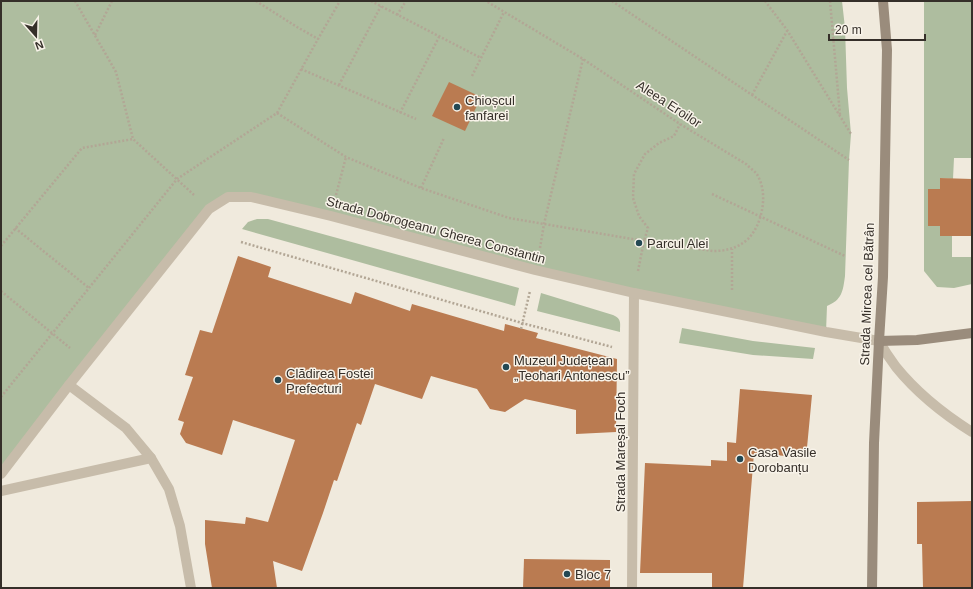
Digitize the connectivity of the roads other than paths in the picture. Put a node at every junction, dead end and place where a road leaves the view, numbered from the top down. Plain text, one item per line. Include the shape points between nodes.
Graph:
1 (883, 1) edge
2 (634, 293) junction
3 (972, 333) edge
4 (879, 341) junction
5 (69, 385) junction
6 (972, 432) edge
7 (151, 458) junction
8 (1, 474) edge
9 (1, 491) edge
10 (191, 588) edge
11 (632, 588) edge
12 (872, 588) edge

1 - 4 main road, Strada Mircea cel Bătrân via 887,50 883,277
2 - 4 street, Strada Dobrogeanu Gherea Constantin
2 - 5 street, Strada Dobrogeanu Gherea Constantin via 251,197 228,198 209,209
2 - 11 street, Strada Mareșal Foch
3 - 4 main road via 917,340
4 - 6 street via 907,379 938,408
4 - 12 main road, Strada Mircea cel Bătrân via 874,443
5 - 7 street via 126,428
5 - 8 street, Strada Dobrogeanu Gherea Constantin
7 - 9 street
7 - 10 street via 169,489 180,526

